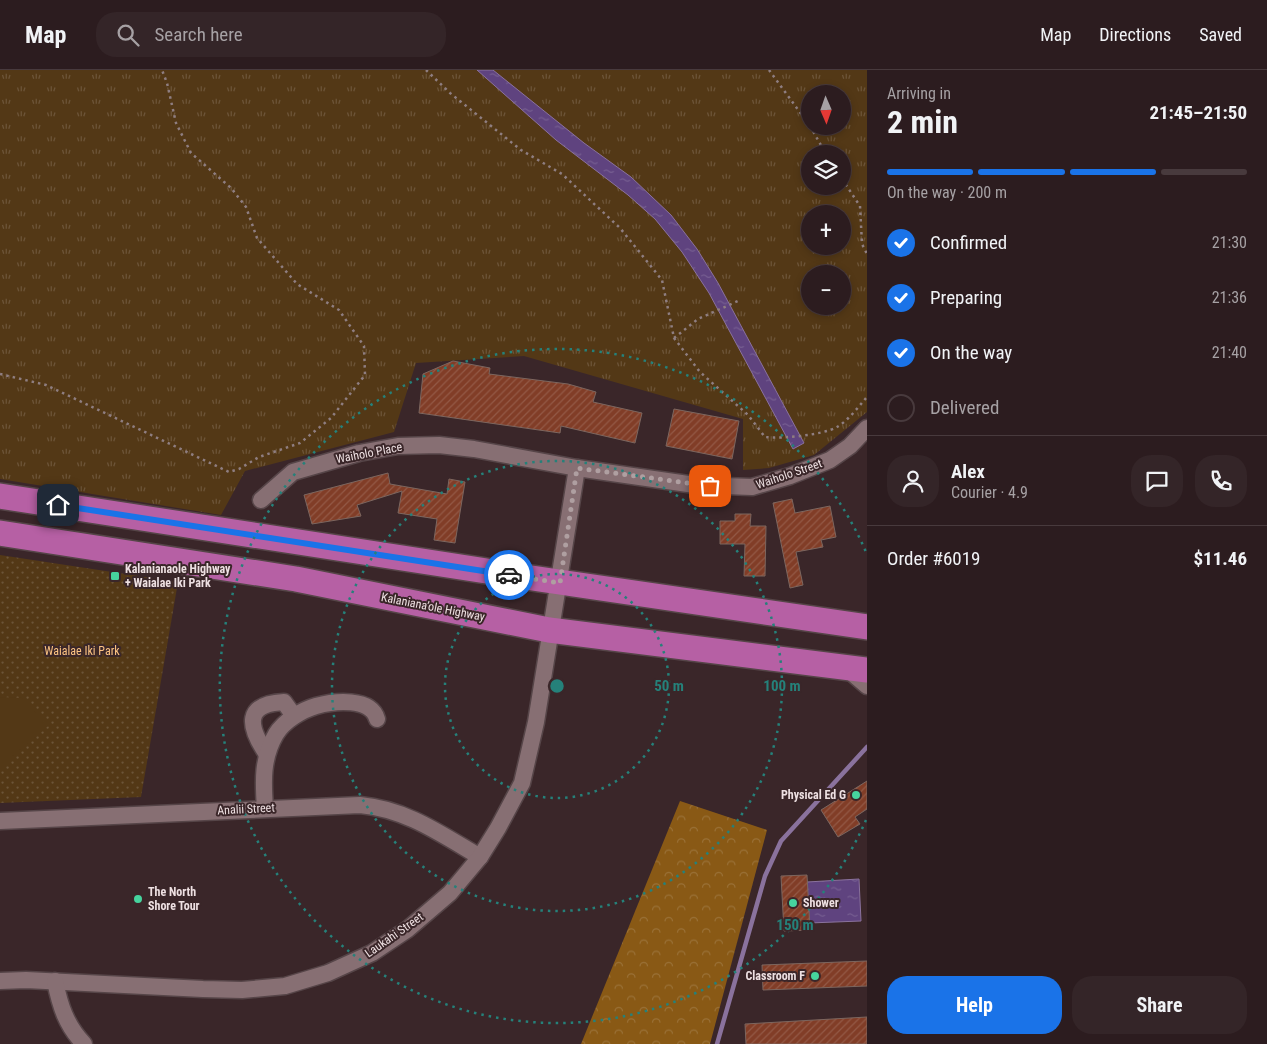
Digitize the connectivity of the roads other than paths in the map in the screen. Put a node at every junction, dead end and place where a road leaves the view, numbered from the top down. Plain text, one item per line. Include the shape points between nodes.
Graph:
1 (867, 428) edge
2 (577, 468) junction
3 (0, 496) edge
4 (261, 500) dead end
5 (0, 533) edge
6 (560, 583) junction
7 (867, 627) edge
8 (550, 630) junction
9 (857, 669) edge
10 (867, 686) edge
11 (294, 716) junction
12 (377, 719) dead end
13 (266, 753) junction
14 (264, 808) junction
15 (0, 821) edge
16 (480, 857) junction
17 (0, 981) edge
18 (55, 981) junction
19 (84, 1044) edge

1 - 2 street, Waiholo Street via 830,460 752,487 695,485
2 - 4 street, Waiholo Place via 474,449 438,445 398,446 351,455 293,472
2 - 6 street
3 - 6 highway
5 - 8 highway, Kalaniana’ole Highway via 296,579
6 - 7 highway
6 - 8 street, Laukahi Street
8 - 9 highway, Kalaniana’ole Highway
8 - 16 street, Laukahi Street via 536,722 522,783
9 - 10 street
11 - 12 street via 316,706 361,703 372,708
11 - 13 street via 277,732
11 - 13 street via 284,702 267,703 258,709 253,720 254,735
13 - 14 street
14 - 15 street, Analii Street
14 - 16 street, Analii Street via 352,804 390,809 418,820
16 - 18 street, Laukahi Street via 450,893 408,929 372,953 328,973 286,986 242,990
17 - 18 street, Laukahi Street
18 - 19 street via 61,1010 70,1028

